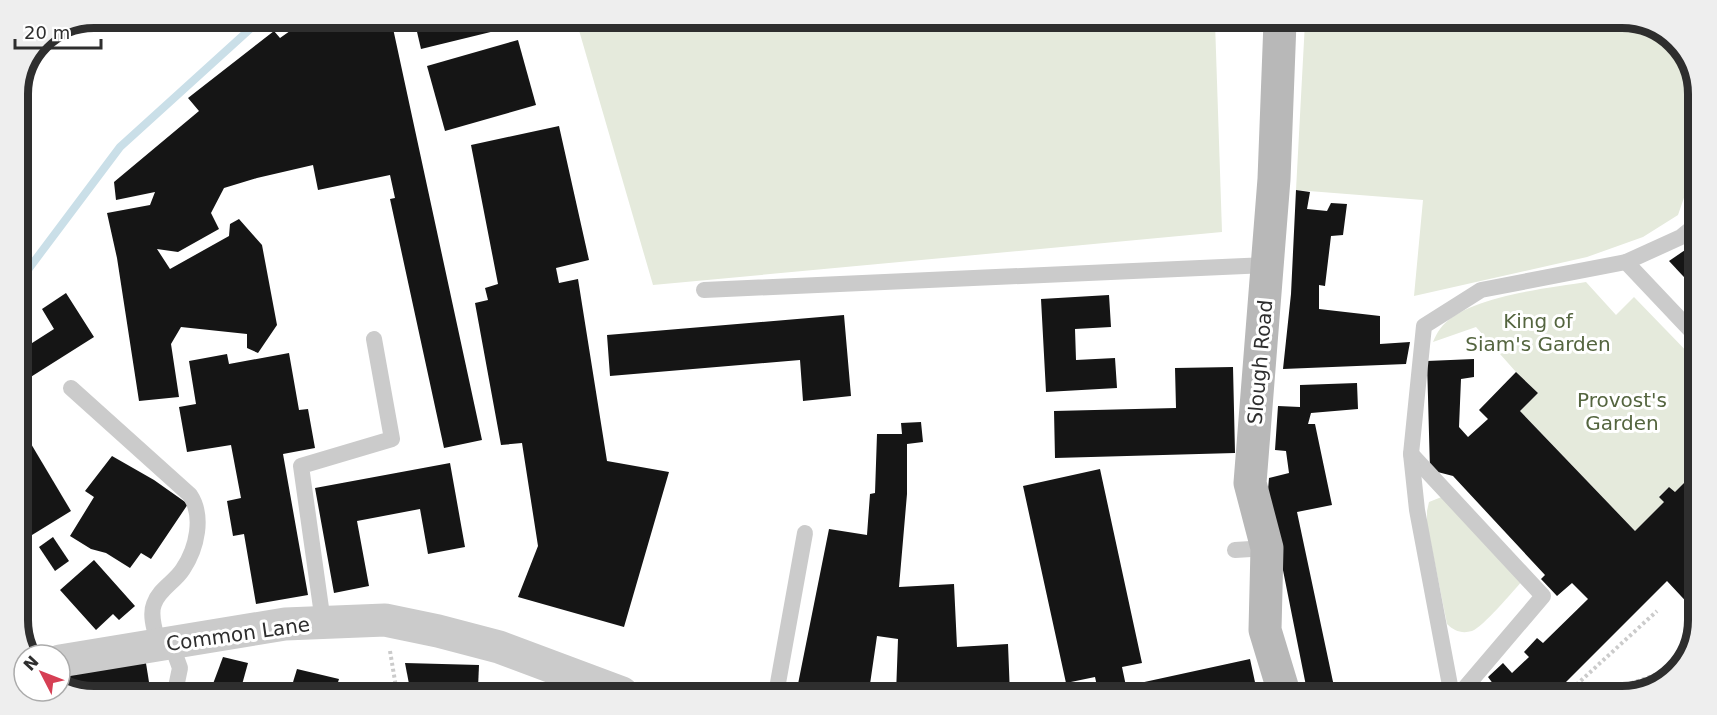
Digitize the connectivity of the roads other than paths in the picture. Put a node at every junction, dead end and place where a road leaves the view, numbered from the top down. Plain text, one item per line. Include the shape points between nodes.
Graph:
1 (1280, 28) edge
2 (1688, 231) edge
3 (1626, 262) junction
4 (1267, 265) junction
5 (704, 290) dead end
6 (1688, 328) edge
7 (374, 339) dead end
8 (71, 387) dead end
9 (1411, 454) junction
10 (805, 533) dead end
11 (1267, 548) junction
12 (1235, 550) dead end
13 (323, 622) junction
14 (165, 644) junction
15 (72, 659) edge
16 (176, 686) edge
17 (603, 686) edge
18 (777, 686) edge
19 (1282, 686) edge
20 (1450, 686) edge
21 (1466, 686) edge

1 - 4 main road, Slough Road
2 - 3 lane
3 - 6 lane
3 - 9 lane via 1481,290 1424,326
4 - 5 lane
4 - 11 main road, Slough Road via 1250,483
7 - 13 lane via 392,439 301,466
8 - 14 lane via 197,505 194,549 183,570 160,593 152,611
9 - 20 lane via 1417,510
9 - 21 lane via 1543,596
10 - 18 lane
11 - 12 lane
11 - 19 main road, Slough Road via 1265,630
13 - 14 street, Common Lane via 285,624
13 - 17 street, Common Lane via 385,620 438,631 499,647
14 - 15 street, Common Lane
14 - 16 lane via 180,668

